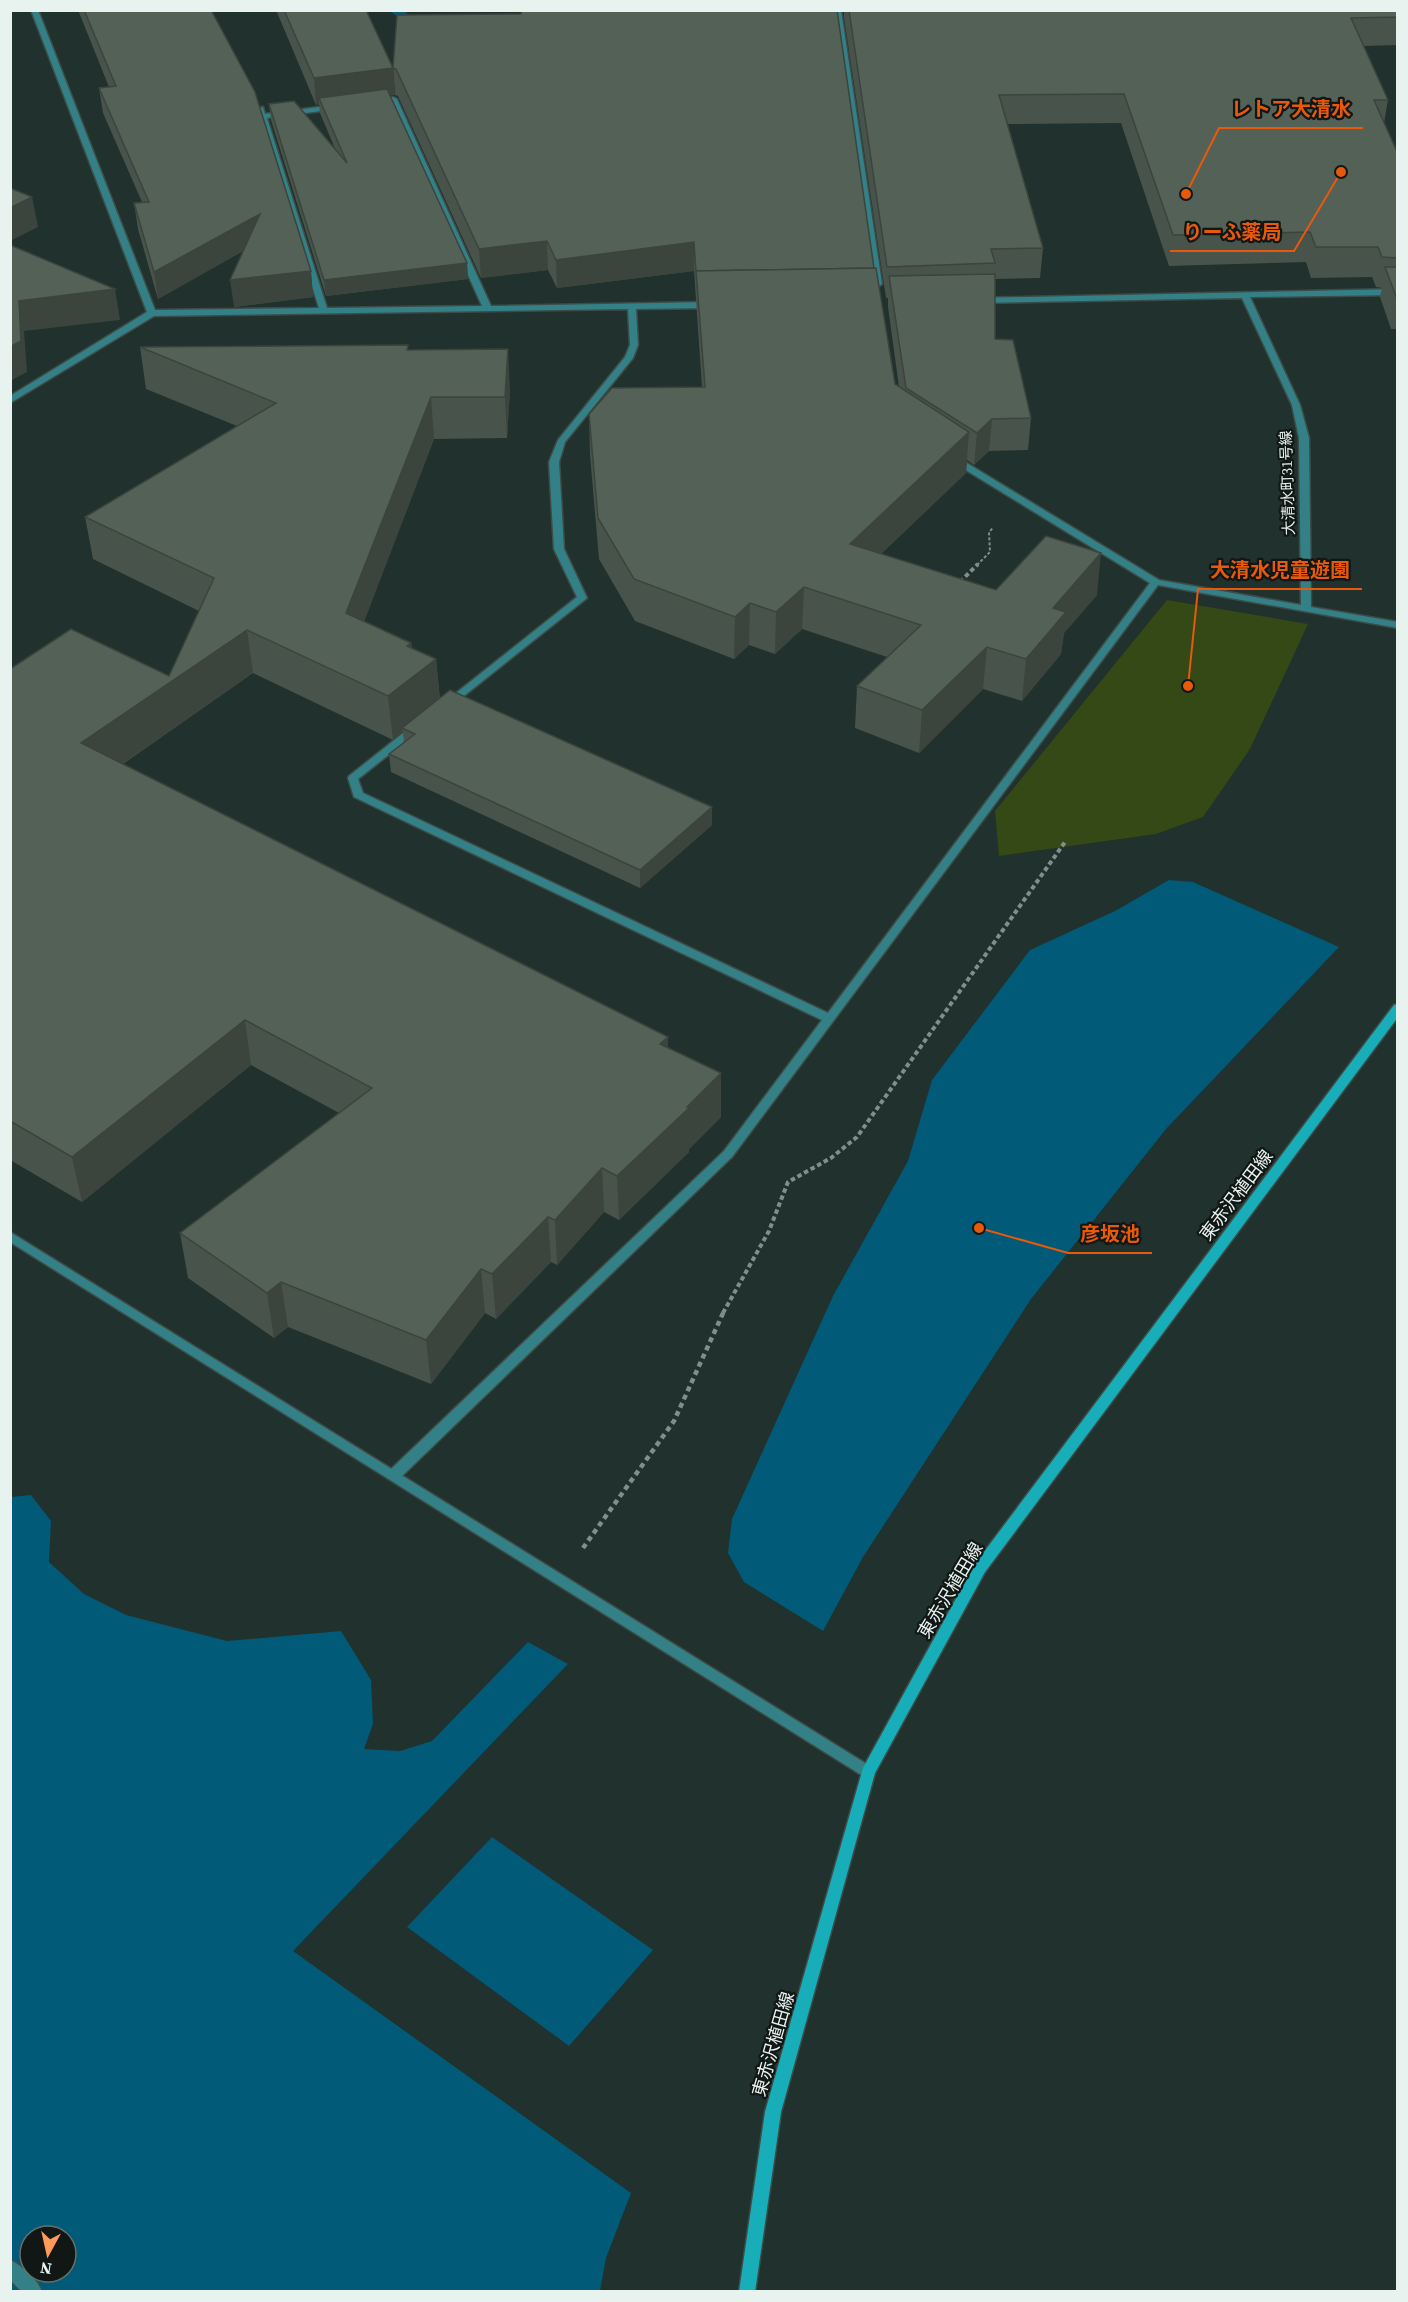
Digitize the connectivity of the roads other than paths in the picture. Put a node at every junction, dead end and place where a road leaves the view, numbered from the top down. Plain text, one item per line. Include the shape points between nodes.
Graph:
1 (34, 10) edge
2 (837, 10) edge
3 (253, 97) edge
4 (369, 102) edge
5 (346, 105) edge
6 (264, 116) junction
7 (879, 290) edge
8 (1398, 292) edge
9 (1245, 295) junction
10 (975, 300) edge
11 (727, 305) edge
12 (632, 307) junction
13 (488, 309) junction
14 (324, 311) junction
15 (152, 313) junction
16 (13, 395) edge
17 (942, 451) edge
18 (1156, 582) junction
19 (1306, 609) junction
20 (1398, 625) edge
21 (435, 713) edge
22 (426, 720) edge
23 (1398, 1008) edge
24 (829, 1018) junction
25 (10, 1236) edge
26 (395, 1474) junction
27 (868, 1772) junction
28 (10, 2268) edge
29 (34, 2292) edge
30 (747, 2292) edge

1 - 15 street
2 - 7 street
3 - 6 street
4 - 13 street via 393,99
5 - 6 street
6 - 14 street
8 - 9 street
9 - 10 street
9 - 19 street, 大清水町31号線 via 1296,405 1304,438
11 - 12 street
12 - 13 street
12 - 21 street via 634,345 629,358 561,442 554,462 560,549 582,598
13 - 14 street
14 - 15 street
15 - 16 street
17 - 18 street
18 - 19 street
18 - 24 street
19 - 20 street
22 - 24 street via 352,778 358,795
23 - 27 main road, 東赤沢植田線 via 981,1568
24 - 26 street via 728,1154
25 - 26 street
26 - 27 street
27 - 30 main road, 東赤沢植田線 via 773,2112
28 - 29 street

